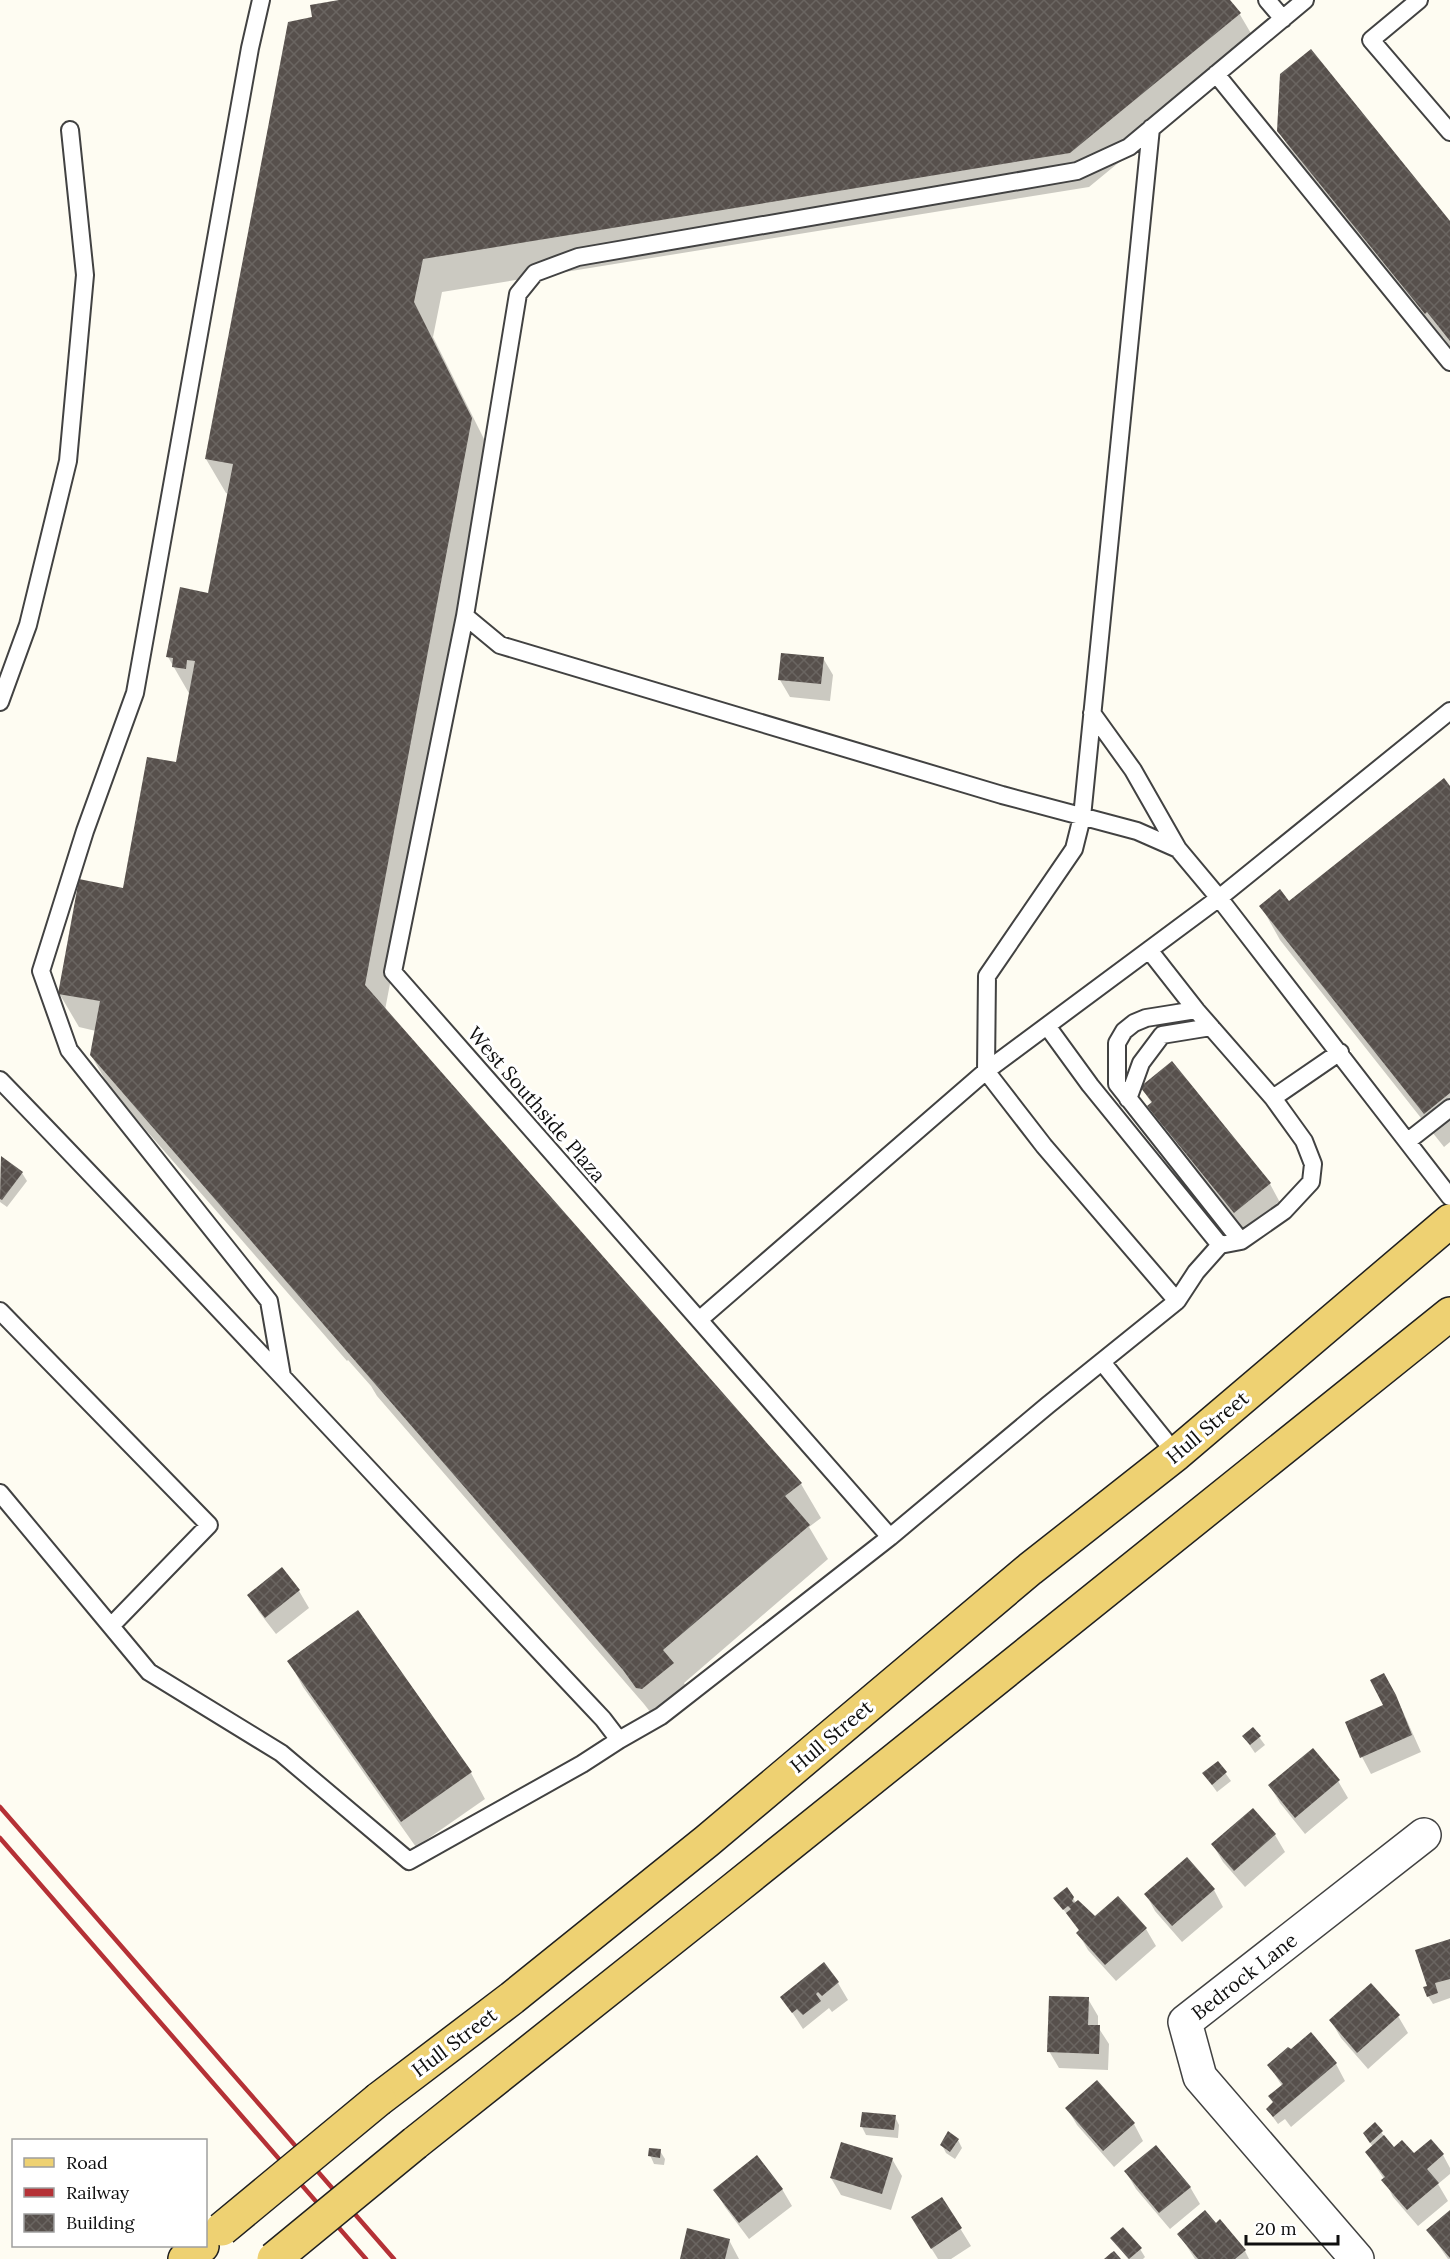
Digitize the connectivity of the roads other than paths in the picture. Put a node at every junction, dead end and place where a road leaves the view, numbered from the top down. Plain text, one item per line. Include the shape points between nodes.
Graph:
1 (261, 0) edge
2 (1267, 0) edge
3 (1305, 0) edge
4 (1419, 0) edge
5 (1283, 19) junction
6 (1216, 74) junction
7 (1151, 128) junction
8 (70, 130) dead end
9 (1450, 132) edge
10 (1450, 362) edge
11 (465, 616) junction
12 (0, 702) edge
13 (1450, 711) edge
14 (1092, 713) junction
15 (1082, 817) junction
16 (1178, 849) junction
17 (1219, 898) junction
18 (1149, 950) junction
19 (1196, 1010) junction
20 (1047, 1026) junction
21 (1211, 1027) junction
22 (1340, 1052) junction
23 (986, 1071) junction
24 (0, 1080) edge
25 (1273, 1098) junction
26 (1128, 1099) junction
27 (1450, 1108) edge
28 (1408, 1141) junction
29 (1450, 1197) edge
30 (1450, 1221) edge
31 (1241, 1241) junction
32 (1220, 1245) junction
33 (1450, 1293) edge
34 (1177, 1301) junction
35 (0, 1311) edge
36 (1444, 1319) edge
37 (699, 1320) junction
38 (1102, 1362) junction
39 (282, 1376) junction
40 (1176, 1454) junction
41 (0, 1493) edge
42 (890, 1537) junction
43 (112, 1625) junction
44 (619, 1740) junction
45 (1424, 1835) dead end
46 (210, 2239) edge
47 (200, 2247) edge
48 (186, 2259) edge
49 (274, 2259) edge
50 (1357, 2259) edge

1 - 39 lane via 135,693 85,831 41,971 69,1050 268,1301
2 - 5 lane
3 - 5 lane
4 - 9 lane via 1371,40
5 - 6 lane
6 - 7 lane
6 - 10 lane
7 - 11 lane via 1129,147 1077,171 578,256 535,273 519,294
7 - 14 lane
8 - 12 lane via 85,275 68,461 28,625
11 - 15 lane via 500,645
11 - 37 lane, West Southside Plaza via 393,972
13 - 17 lane
14 - 15 lane
14 - 16 lane via 1133,770
15 - 16 lane via 1137,831
15 - 23 lane via 1074,849 987,976
16 - 17 lane
17 - 18 lane
17 - 22 lane
18 - 19 lane
18 - 20 lane
19 - 21 lane
19 - 26 lane via 1146,1018 1124,1031 1118,1043 1117,1084
20 - 23 lane
20 - 32 lane
21 - 25 lane
21 - 26 lane via 1162,1035 1141,1063
22 - 25 lane
22 - 28 lane
23 - 34 lane via 1044,1146
23 - 37 lane
24 - 39 lane
25 - 31 lane via 1304,1141 1313,1164 1311,1182 1284,1211
26 - 31 lane
27 - 28 lane
28 - 29 lane
30 - 40 main road, Hull Street
31 - 32 lane
32 - 34 lane
33 - 36 main road
34 - 38 lane
35 - 43 lane via 209,1525
36 - 49 main road, bridge
37 - 42 lane, West Southside Plaza
38 - 40 lane
38 - 42 lane
39 - 44 lane
40 - 46 main road, Hull Street, bridge via 1030,1569 707,1841 379,2099
41 - 43 lane
42 - 44 lane via 661,1716
43 - 44 lane via 149,1672 281,1753 409,1861
45 - 50 street, Bedrock Lane via 1185,2022 1200,2077
47 - 48 main road, Hull Street

